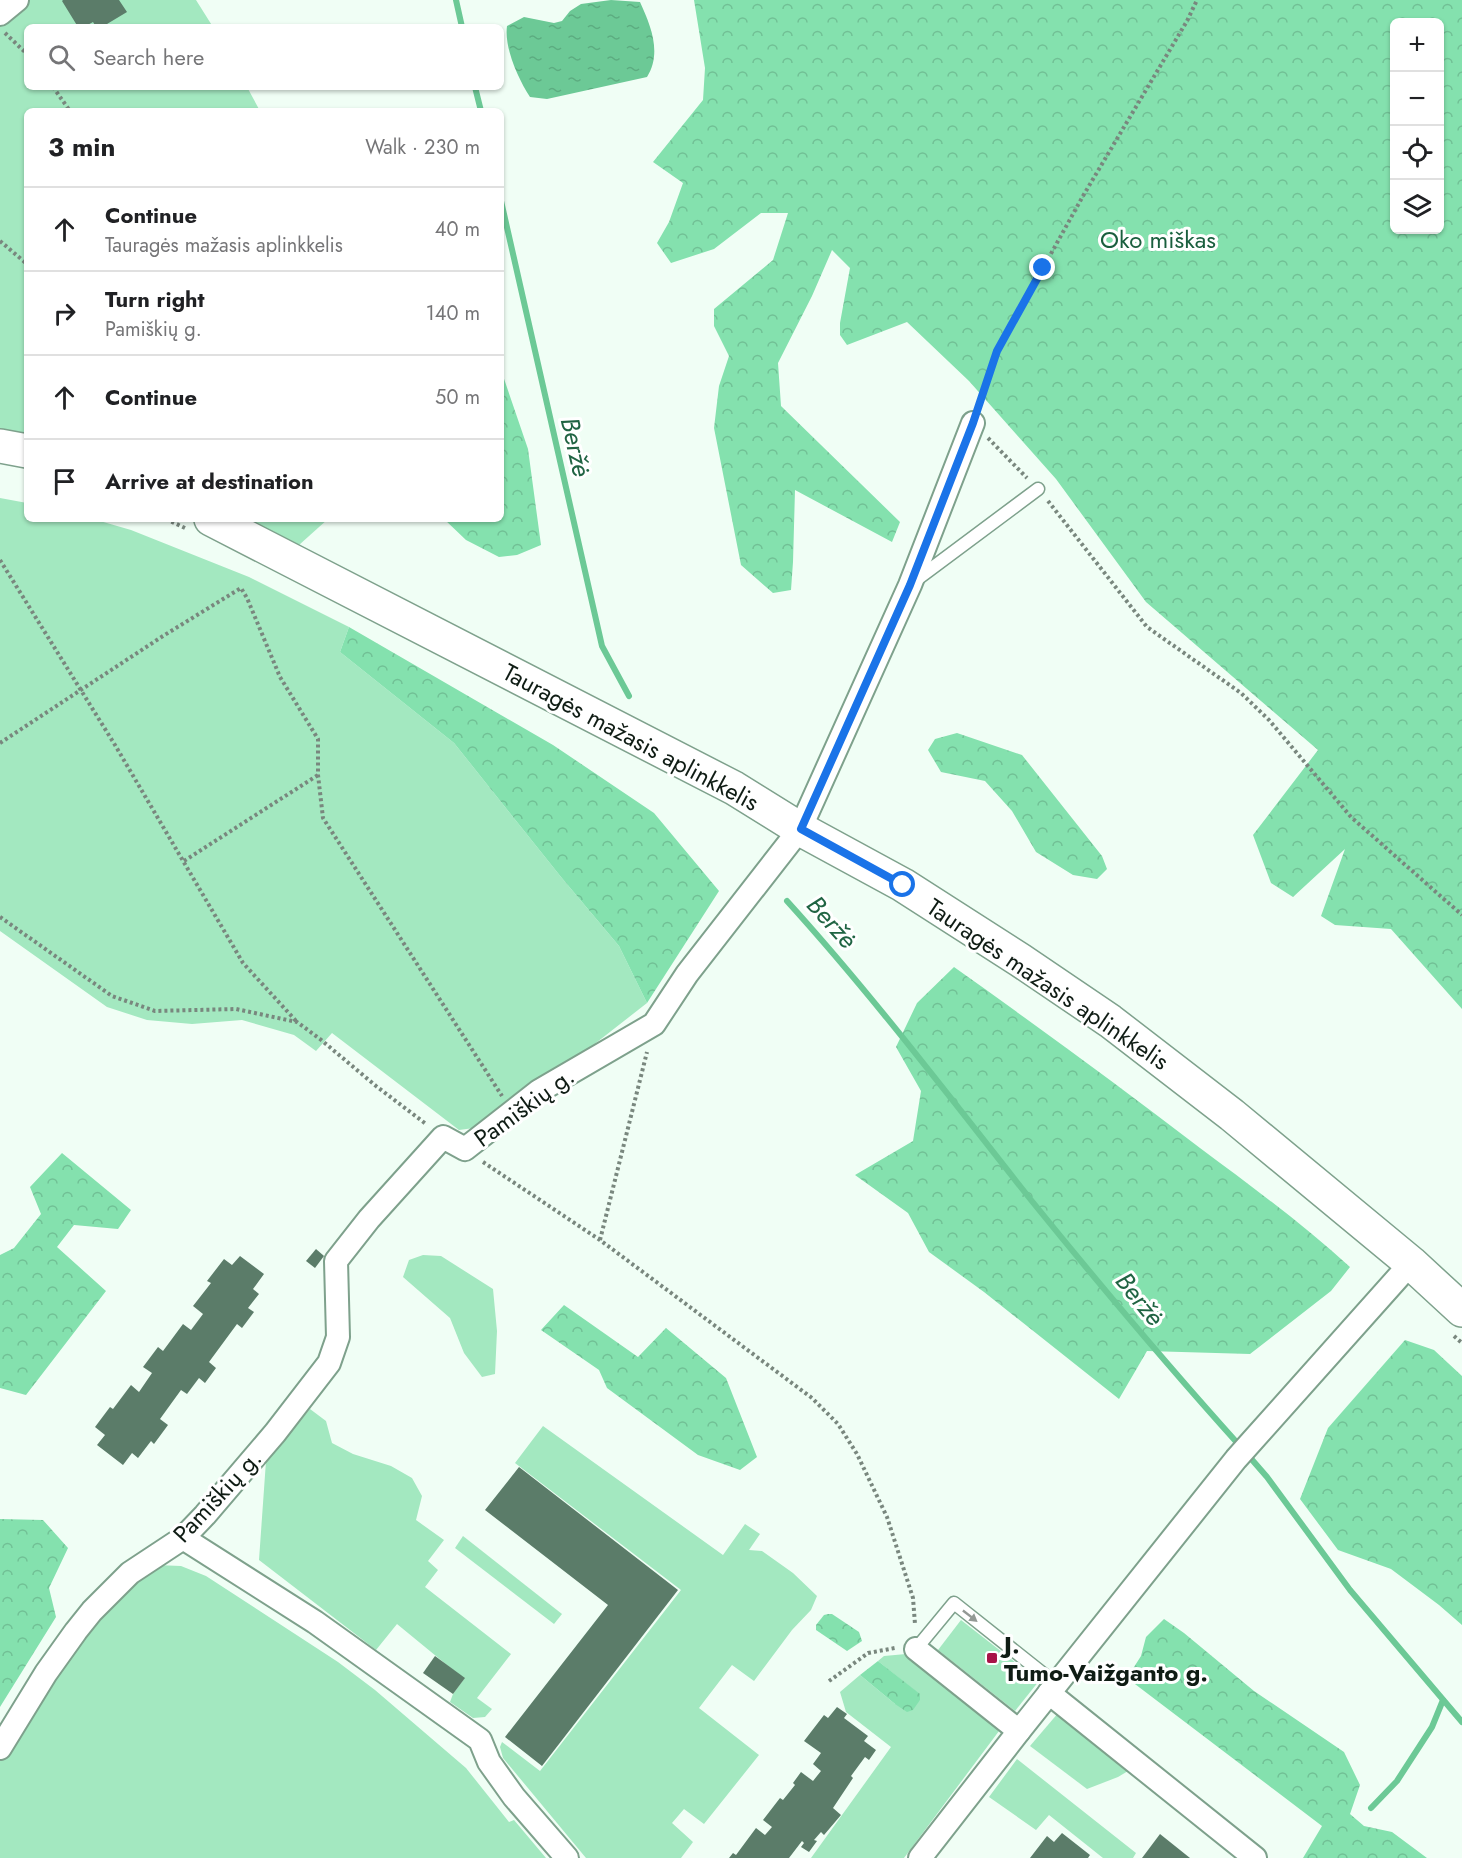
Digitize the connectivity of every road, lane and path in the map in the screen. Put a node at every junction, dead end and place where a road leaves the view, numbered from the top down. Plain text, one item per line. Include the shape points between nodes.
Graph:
1 (17, 0) edge
2 (1197, 0) edge
3 (0, 14) edge
4 (0, 28) edge
5 (24, 51) edge
6 (55, 90) edge
7 (68, 108) edge
8 (0, 241) edge
9 (24, 261) edge
10 (973, 423) junction
11 (0, 446) edge
12 (24, 450) edge
13 (1038, 489) junction
14 (184, 522) edge
15 (202, 525) edge
16 (0, 560) edge
17 (910, 585) junction
18 (81, 689) junction
19 (0, 743) edge
20 (318, 775) junction
21 (801, 829) junction
22 (184, 861) junction
23 (1462, 915) edge
24 (0, 917) edge
25 (297, 1022) junction
26 (654, 1024) junction
27 (512, 1112) junction
28 (443, 1137) junction
29 (465, 1149) junction
30 (600, 1240) junction
31 (1411, 1263) junction
32 (1458, 1323) edge
33 (1462, 1343) edge
34 (183, 1538) junction
35 (916, 1649) junction
36 (829, 1681) dead end
37 (1053, 1688) junction
38 (1018, 1731) junction
39 (0, 1748) edge
40 (567, 1858) edge
41 (920, 1858) edge
42 (1255, 1858) edge

1 - 3 street
2 - 10 path via 997,351
4 - 5 path
6 - 7 path
8 - 9 path
10 - 13 path
10 - 17 street, Pamiškių g.
11 - 12 main road
13 - 17 lane
13 - 23 path via 1147,627 1242,693 1351,817
14 - 15 path
15 - 21 main road, Tauragės mažasis aplinkkelis via 734,788
16 - 18 path
17 - 21 street, Pamiškių g.
18 - 19 path
18 - 20 path via 241,588 280,677 318,739
18 - 22 path
20 - 22 path
20 - 27 path via 323,818
21 - 26 street, Pamiškių g. via 687,974
21 - 31 main road, Tauragės mažasis aplinkkelis via 903,885 1110,1022 1232,1114
22 - 25 path via 243,963
24 - 25 path via 112,996 155,1011 236,1009
25 - 28 path
26 - 27 street, Pamiškių g. via 539,1091
26 - 30 path
27 - 29 street, Pamiškių g.
28 - 29 street, Pamiškių g.
28 - 34 street, Pamiškių g. via 336,1261 338,1337 329,1362 275,1433
29 - 30 path
30 - 35 path via 812,1398 838,1424 887,1516 914,1598
31 - 32 main road, Tauragės mažasis aplinkkelis
31 - 37 street via 1236,1459
32 - 33 path
34 - 39 street, Pamiškių g. via 130,1573 92,1611 46,1673
34 - 40 street via 315,1622 480,1740 489,1762 514,1797
35 - 36 path via 891,1648 868,1653
35 -> 37 lane via 954,1603
35 - 38 street
37 - 38 street
37 - 42 street
38 - 41 street

